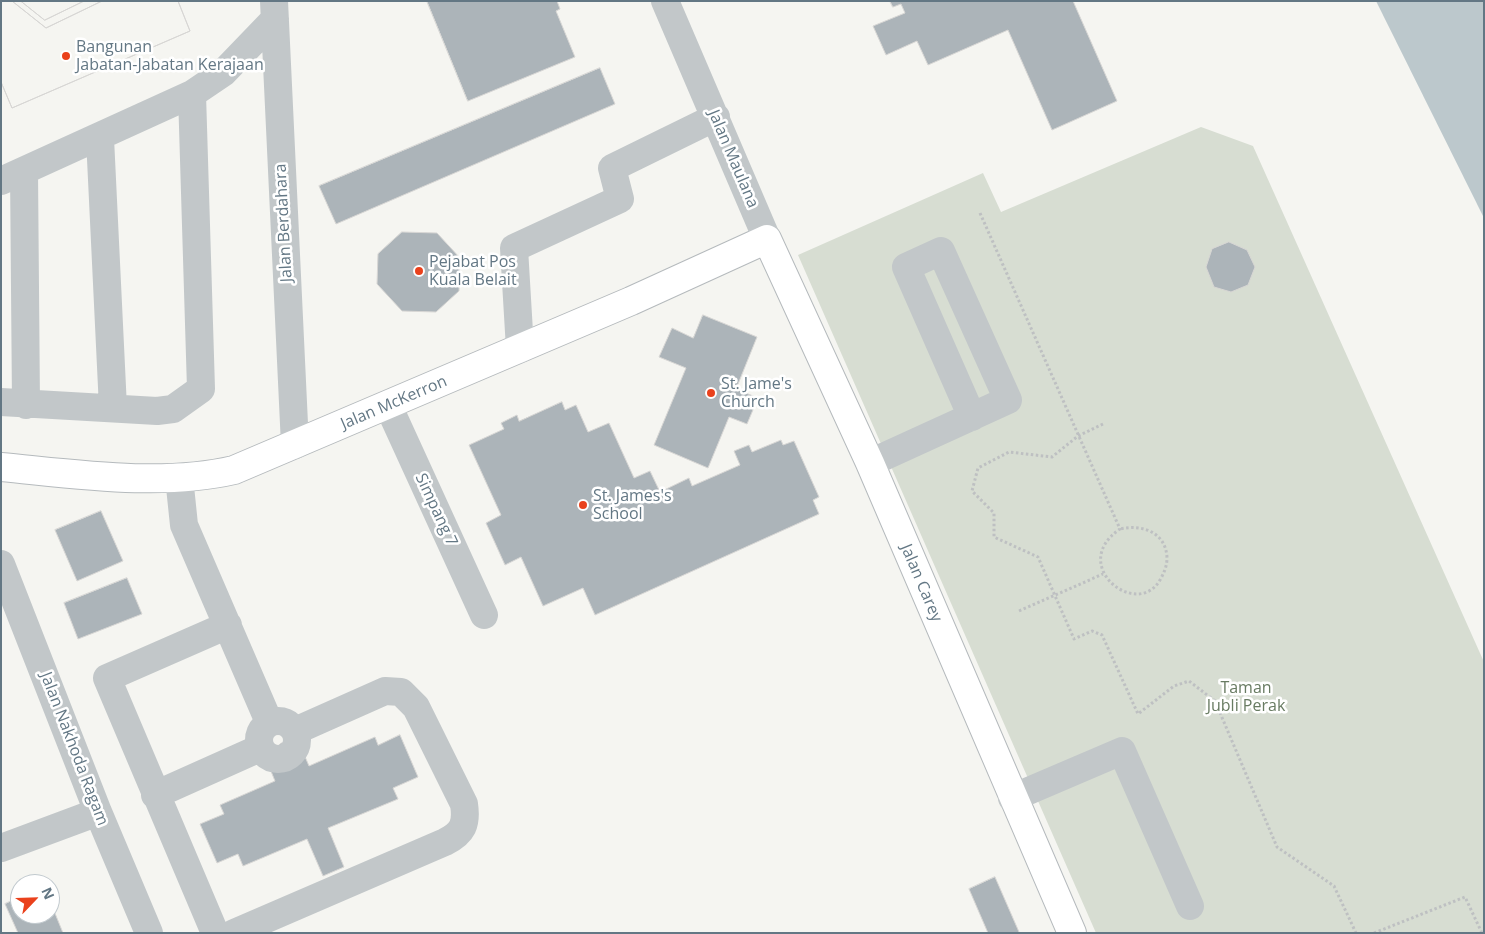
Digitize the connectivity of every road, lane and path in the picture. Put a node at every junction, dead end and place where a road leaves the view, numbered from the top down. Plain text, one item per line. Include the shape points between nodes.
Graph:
1 (665, 1) edge
2 (274, 10) edge
3 (192, 94) junction
4 (716, 117) junction
5 (100, 138) junction
6 (13, 176) edge
7 (980, 213) dead end
8 (767, 239) junction
9 (520, 349) junction
10 (14, 404) edge
11 (388, 405) junction
12 (113, 408) junction
13 (972, 417) junction
14 (1103, 424) dead end
15 (1078, 436) junction
16 (295, 444) junction
17 (870, 464) junction
18 (1, 467) edge
19 (179, 477) junction
20 (1120, 529) junction
21 (1, 564) edge
22 (1103, 574) junction
23 (1055, 595) junction
24 (1019, 611) dead end
25 (484, 615) dead end
26 (228, 625) junction
27 (269, 722) junction
28 (295, 731) junction
29 (260, 748) junction
30 (155, 795) junction
31 (1012, 798) junction
32 (98, 812) junction
33 (1, 848) edge
34 (1190, 906) dead end
35 (1071, 931) edge
36 (149, 933) edge
37 (215, 933) edge
38 (234, 933) edge
39 (1356, 933) edge
40 (1374, 933) edge
41 (1482, 933) edge

1 - 4 street, Jalan Maulana
2 - 3 street via 223,73
2 - 16 street, Jalan Berdahara
3 - 5 street
3 - 12 street via 201,388 173,409
4 - 8 street, Jalan Maulana
4 - 9 street via 612,168 620,199 514,248
5 - 6 street
5 - 12 street
6 - 10 street
7 - 15 path
8 - 9 main road, Jalan McKerron
8 - 17 main road, Jalan Carey
9 - 11 main road, Jalan McKerron
10 - 12 street
11 - 16 main road, Jalan McKerron
11 - 25 street, Simpang 7
13 - 13 street via 1008,400 941,251 906,266
13 - 17 street
14 - 15 path
15 - 20 path
15 - 23 path via 1052,457 1009,452 978,468 972,492 994,513 994,537 1038,557
16 - 19 main road, Jalan McKerron via 234,470
17 - 31 main road, Jalan Carey
18 - 19 main road, Jalan McKerron
19 - 26 street via 184,525
20 - 22 path via 1109,536 1102,547
20 - 22 path via 1146,528 1157,535 1167,559 1165,572 1148,591 1135,593 1122,591
21 - 32 street, Jalan Nakhoda Ragam
22 - 23 path
23 - 24 path
23 - 39 path via 1074,639 1092,631 1102,635 1138,714 1174,686 1189,681 1215,701 1277,847 1334,886
26 - 27 street
26 - 30 street via 107,678
27 - 28 street via 287,722
27 - 29 street via 258,736
28 - 29 street via 294,751 283,759 270,758
28 - 38 street via 385,691 401,692 416,707 464,804 464,828 445,842
29 - 30 street
30 - 37 street
31 - 34 street via 1122,751
31 - 35 main road, Jalan Carey
32 - 33 street
32 - 36 street, Jalan Nakhoda Ragam
40 - 41 path via 1465,897

